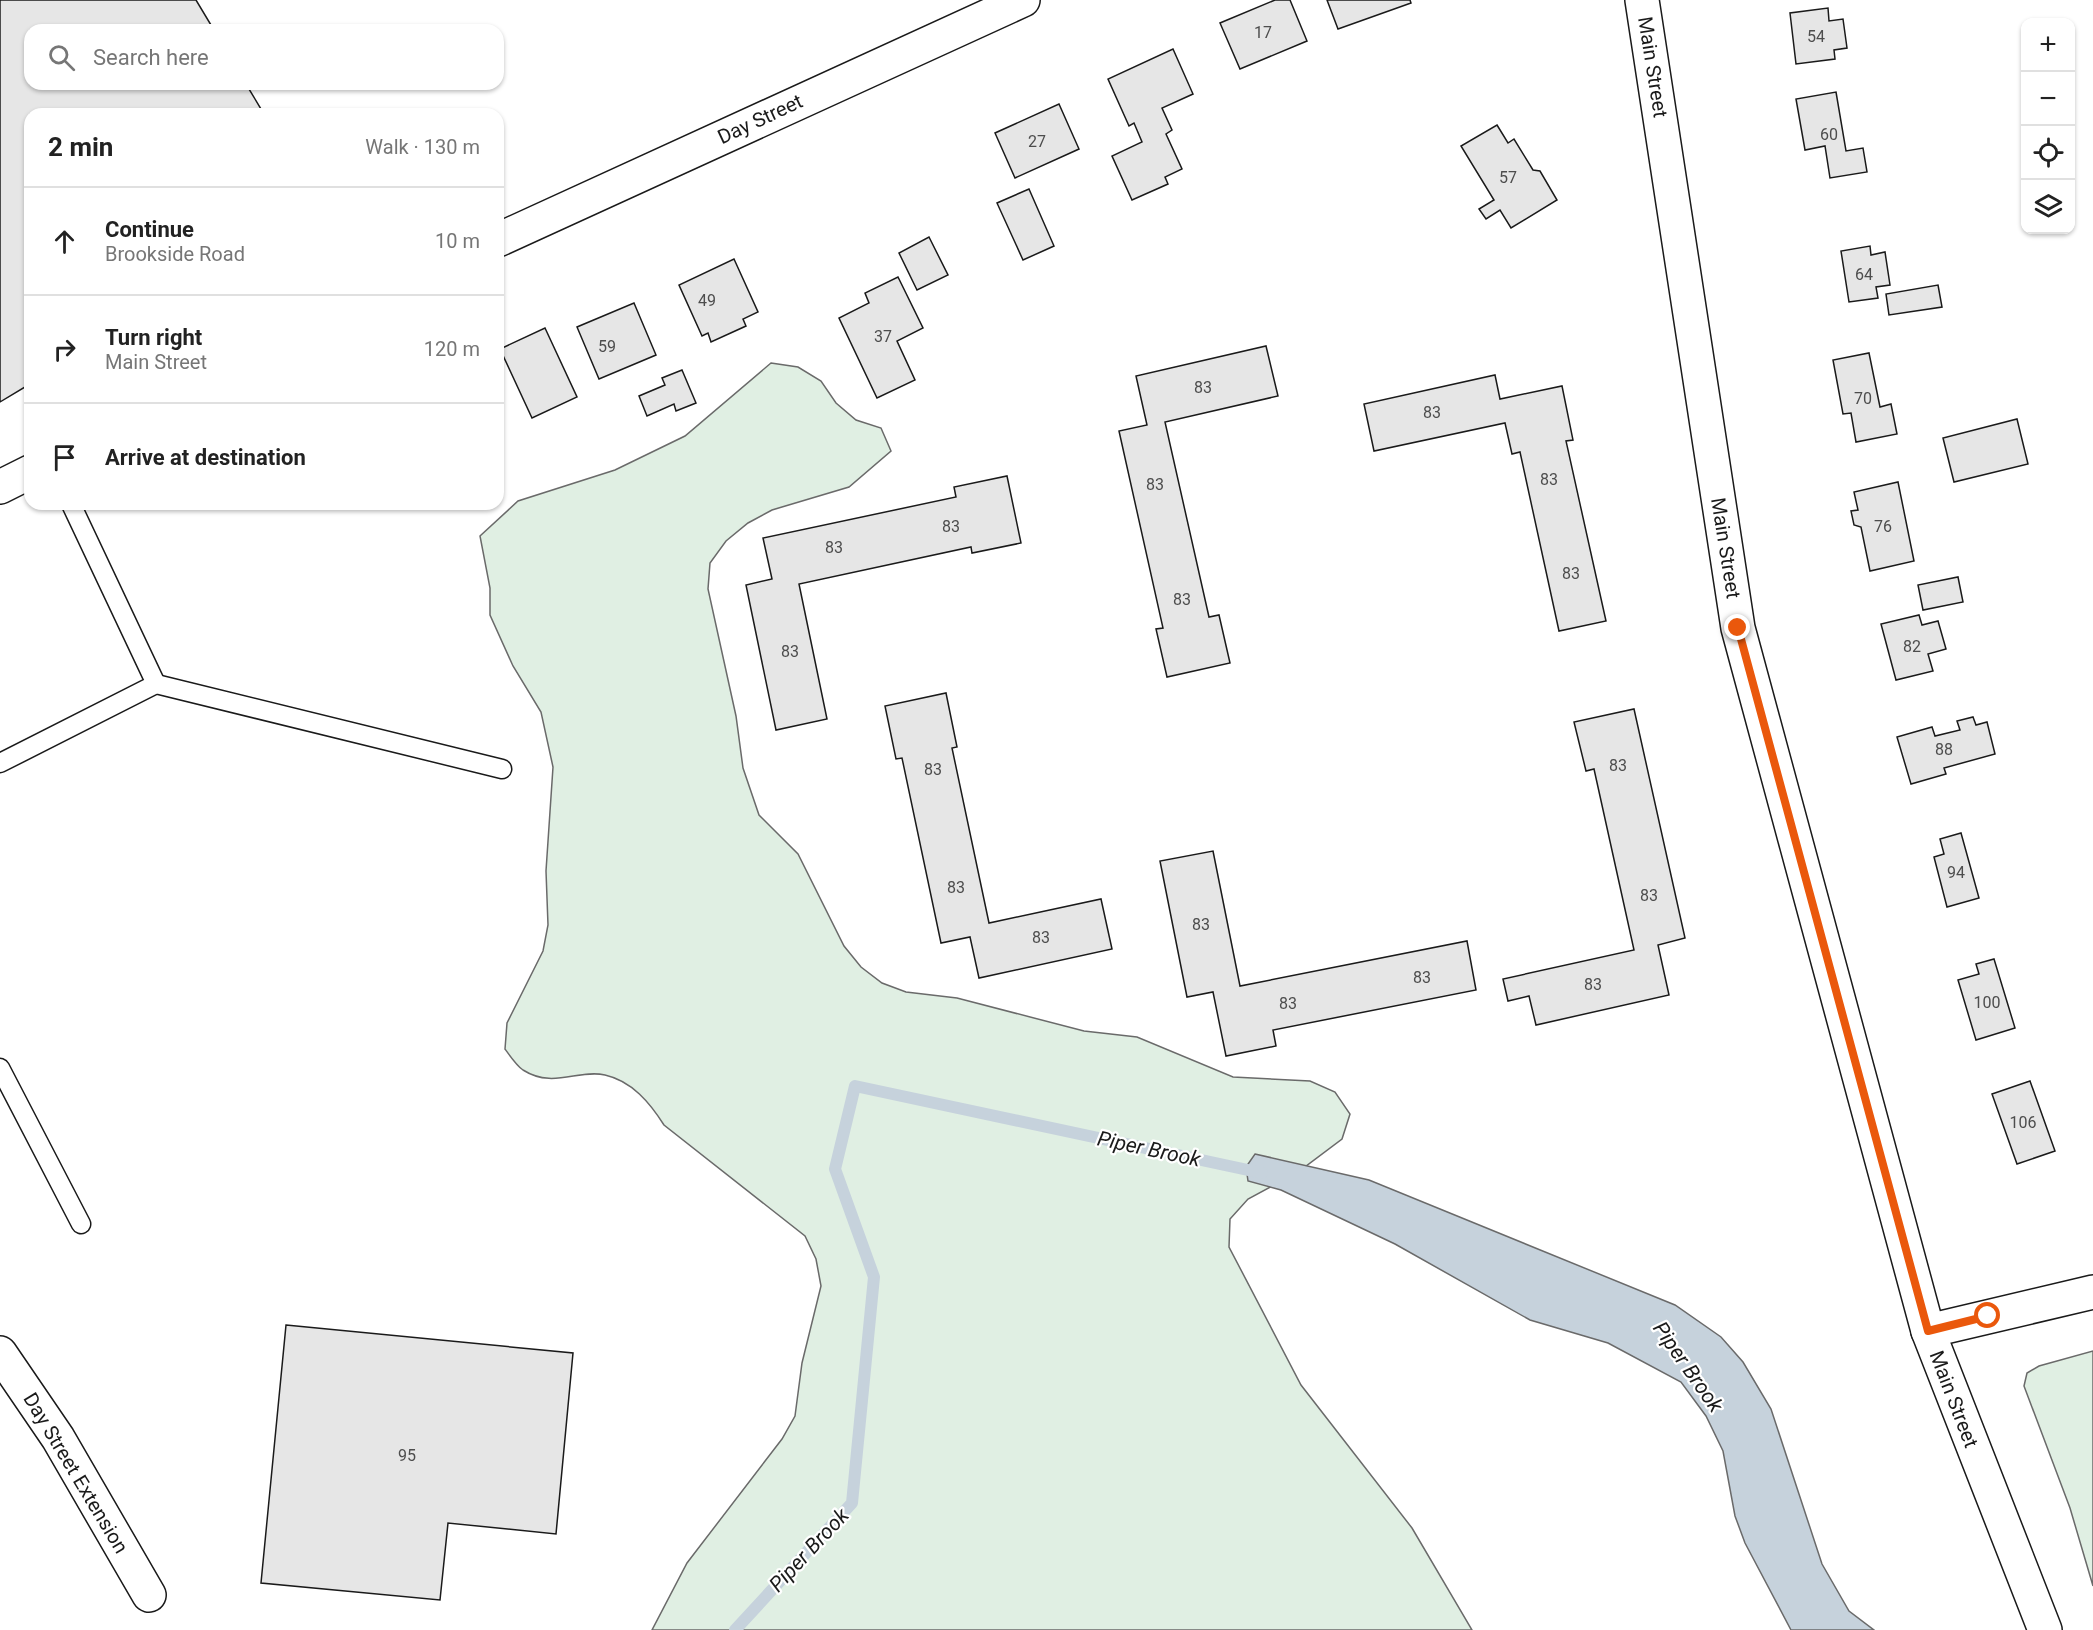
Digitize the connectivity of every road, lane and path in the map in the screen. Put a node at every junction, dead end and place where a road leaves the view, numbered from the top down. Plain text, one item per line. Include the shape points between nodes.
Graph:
1 (1023, 0) edge
2 (1642, 0) edge
3 (504, 237) edge
4 (24, 475) edge
5 (0, 487) edge
6 (74, 510) edge
7 (156, 684) junction
8 (0, 763) edge
9 (502, 769) dead end
10 (0, 1068) edge
11 (81, 1224) dead end
12 (2093, 1292) edge
13 (1928, 1331) junction
14 (0, 1353) edge
15 (149, 1595) dead end
16 (2042, 1623) edge

1 - 3 street, Day Street
2 - 13 street, Main Street via 1738,628
4 - 5 street
6 - 7 lane
7 - 8 lane
7 - 9 lane
10 - 11 lane
12 - 13 street
13 - 16 street, Main Street
14 - 15 street, Day Street Extension via 58,1438

